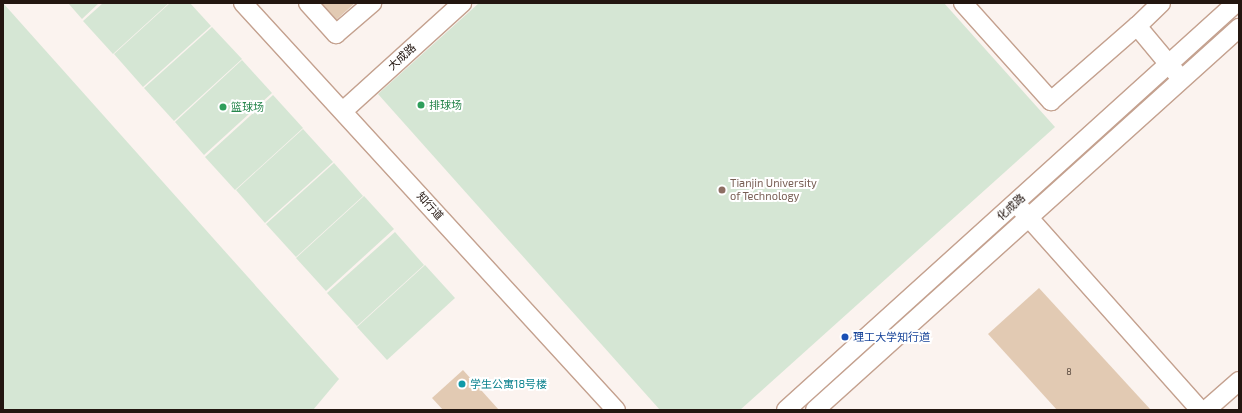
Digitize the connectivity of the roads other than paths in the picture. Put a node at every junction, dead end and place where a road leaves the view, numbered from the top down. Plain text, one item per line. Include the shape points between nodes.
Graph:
1 (243, 3) edge
2 (308, 3) edge
3 (372, 3) edge
4 (462, 3) edge
5 (963, 3) edge
6 (1161, 3) edge
7 (1236, 3) edge
8 (1137, 26) junction
9 (1239, 28) edge
10 (1169, 64) junction
11 (1182, 80) junction
12 (343, 111) junction
13 (1015, 203) junction
14 (1028, 218) junction
15 (1239, 381) edge
16 (616, 410) edge
17 (786, 410) edge
18 (815, 410) edge
19 (1200, 410) edge
20 (1206, 410) edge

1 - 12 street, 知行道
2 - 3 street via 336,34
4 - 12 street, 大成路
5 - 8 street via 1051,101
6 - 8 street
7 - 10 street, 化成路
8 - 10 street
9 - 11 street, 化成路
10 - 11 street
10 - 13 street, 化成路
11 - 14 street, 化成路
12 - 16 street, 知行道
13 - 14 street
13 - 17 street, 化成路
14 - 18 street, 化成路
14 - 19 street
15 - 20 street

